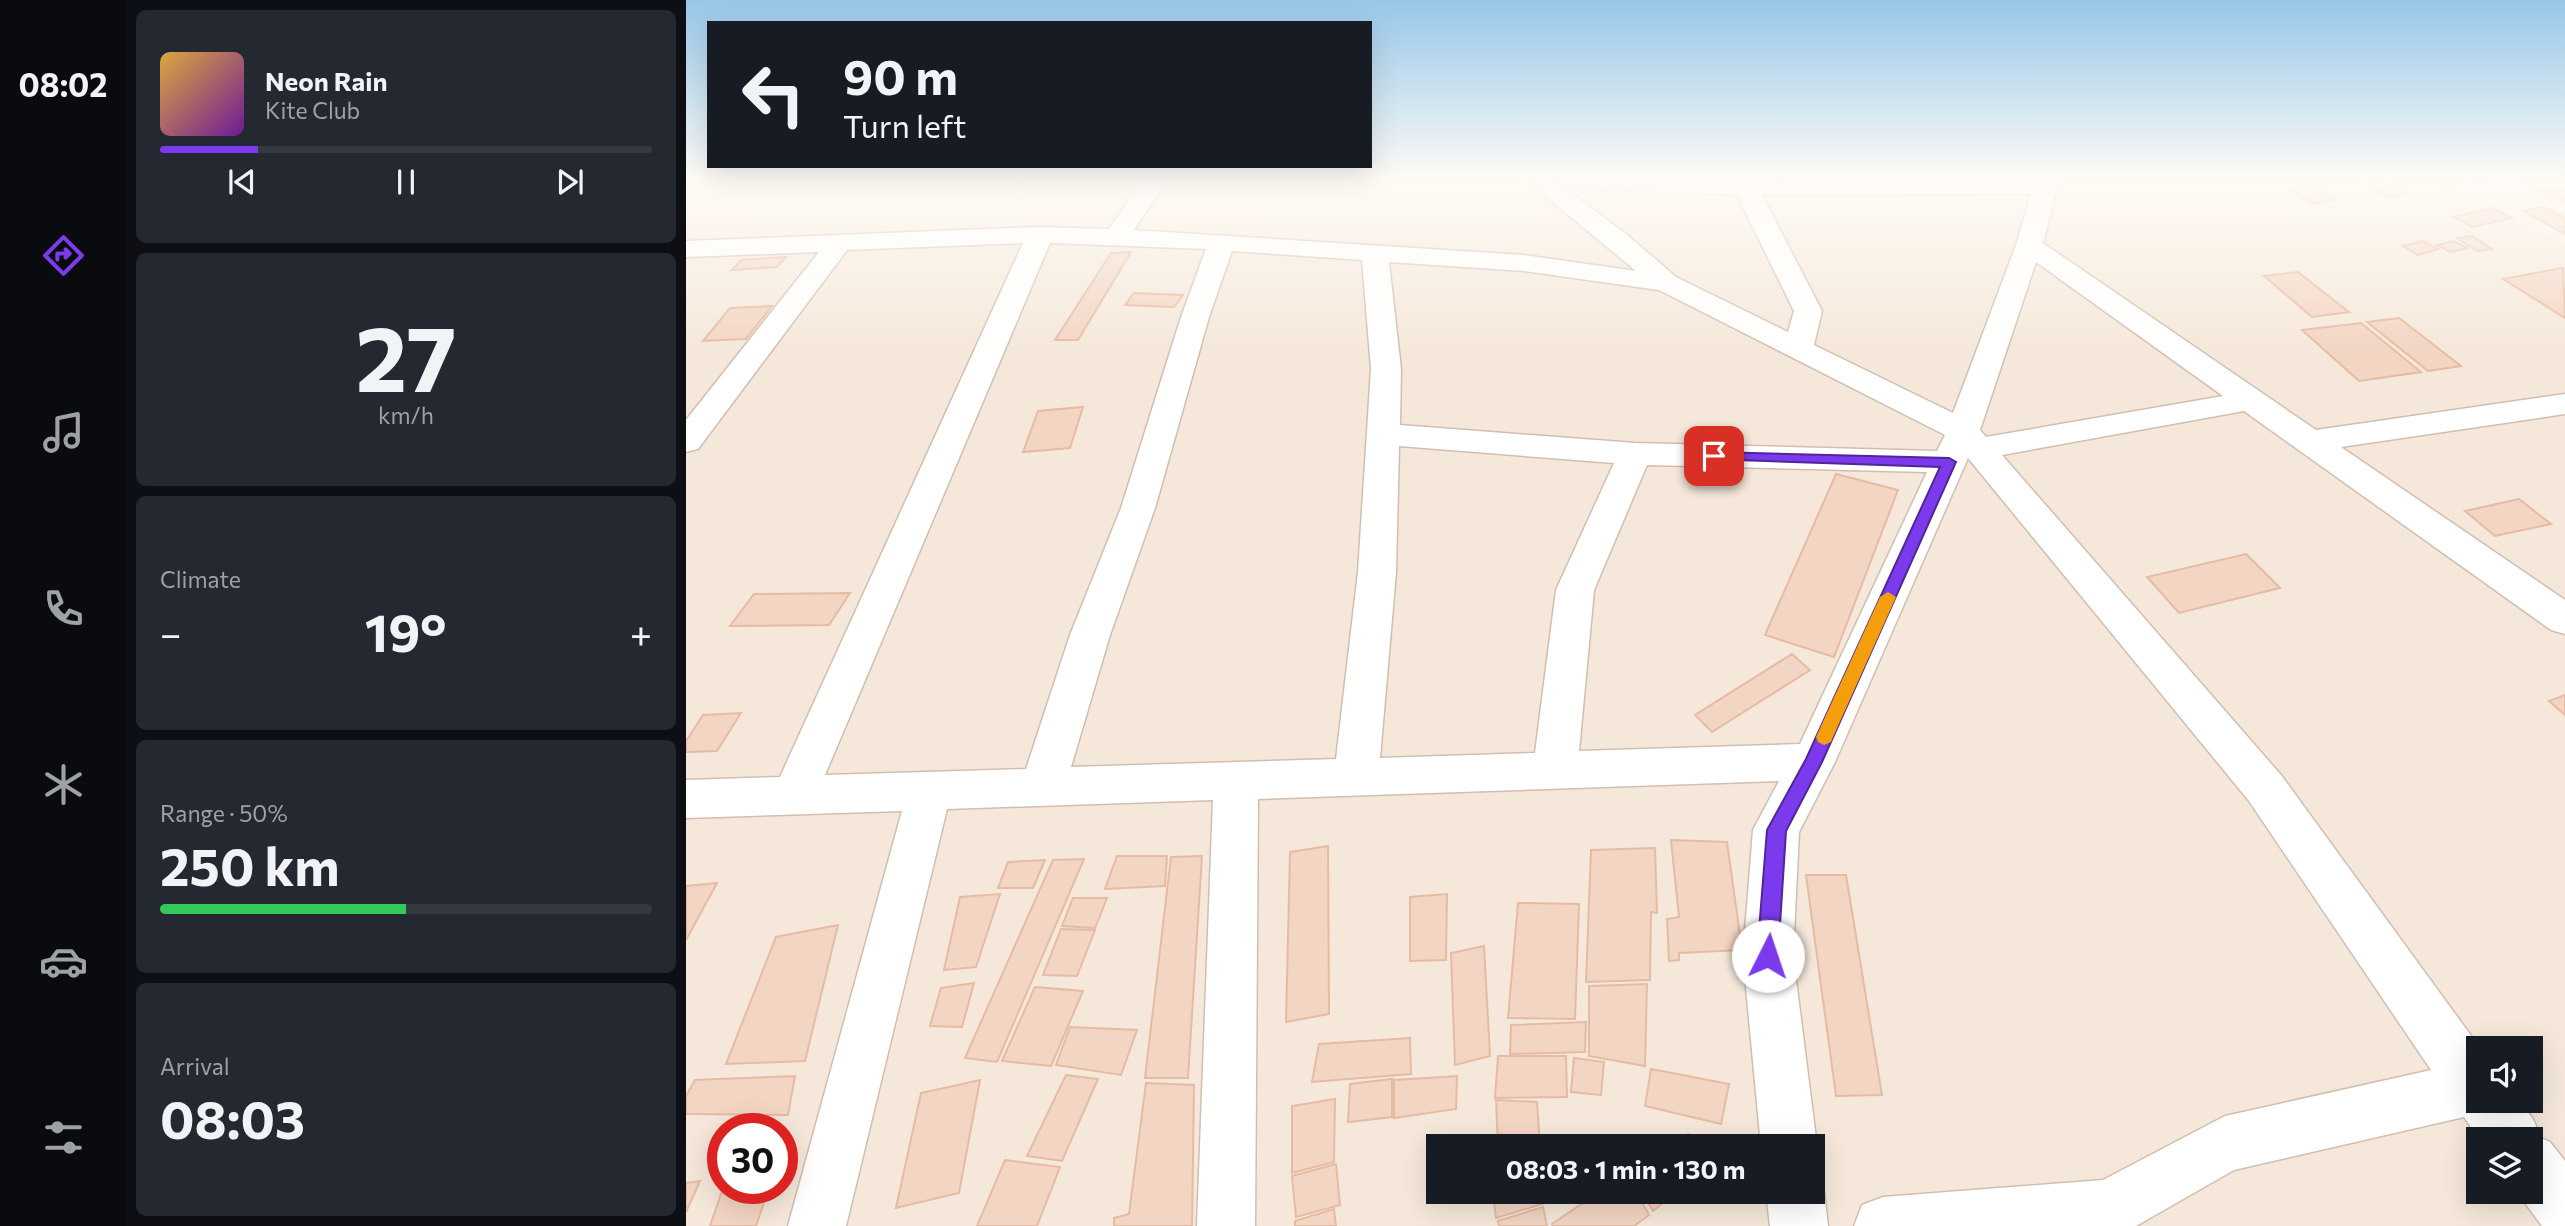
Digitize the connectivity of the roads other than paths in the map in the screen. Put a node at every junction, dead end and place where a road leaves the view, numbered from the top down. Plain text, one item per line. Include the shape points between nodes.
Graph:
1 (984, 237) edge
2 (1039, 237) edge
3 (1121, 237) edge
4 (1613, 237) edge
5 (1771, 237) edge
6 (2031, 237) edge
7 (1222, 242) junction
8 (839, 243) junction
9 (2029, 244) junction
10 (686, 249) edge
11 (1374, 253) junction
12 (1666, 283) junction
13 (1798, 349) junction
14 (2252, 400) junction
15 (2565, 404) edge
16 (1383, 434) junction
17 (2310, 441) junction
18 (686, 442) edge
19 (1963, 447) junction
20 (1635, 454) junction
21 (2565, 620) edge
22 (1813, 762) junction
23 (1555, 771) junction
24 (1356, 778) junction
25 (1236, 783) junction
26 (1042, 789) junction
27 (929, 793) junction
28 (794, 795) junction
29 (687, 801) edge
30 (2466, 1074) edge
31 (2466, 1096) edge
32 (1788, 1134) edge
33 (2543, 1179) edge
34 (1796, 1204) edge
35 (2565, 1209) edge
36 (817, 1226) edge
37 (1226, 1226) edge
38 (1799, 1226) edge
39 (1883, 1226) edge

1 - 8 street
2 - 28 street
3 - 7 street
4 - 12 street
5 - 13 street via 1808,312
6 - 9 street
7 - 11 street
7 - 26 street
8 - 10 street
8 - 18 street
9 - 14 street
9 - 19 street
11 - 12 street via 1524,263
11 - 16 street via 1386,369
12 - 13 street
13 - 19 street
14 - 17 street
14 - 19 street
15 - 17 street
16 - 20 street
16 - 24 street via 1377,572
17 - 21 street
19 - 20 street
19 - 22 street
19 - 30 street via 2265,788
20 - 23 street via 1575,590
22 - 23 street
22 - 32 street via 1776,830 1768,956
23 - 24 street
24 - 25 street
25 - 26 street
25 - 37 street
26 - 27 street
27 - 28 street
27 - 36 street
28 - 29 street
31 - 39 street via 2225,1144 2109,1209
33 - 35 street
34 - 38 street

